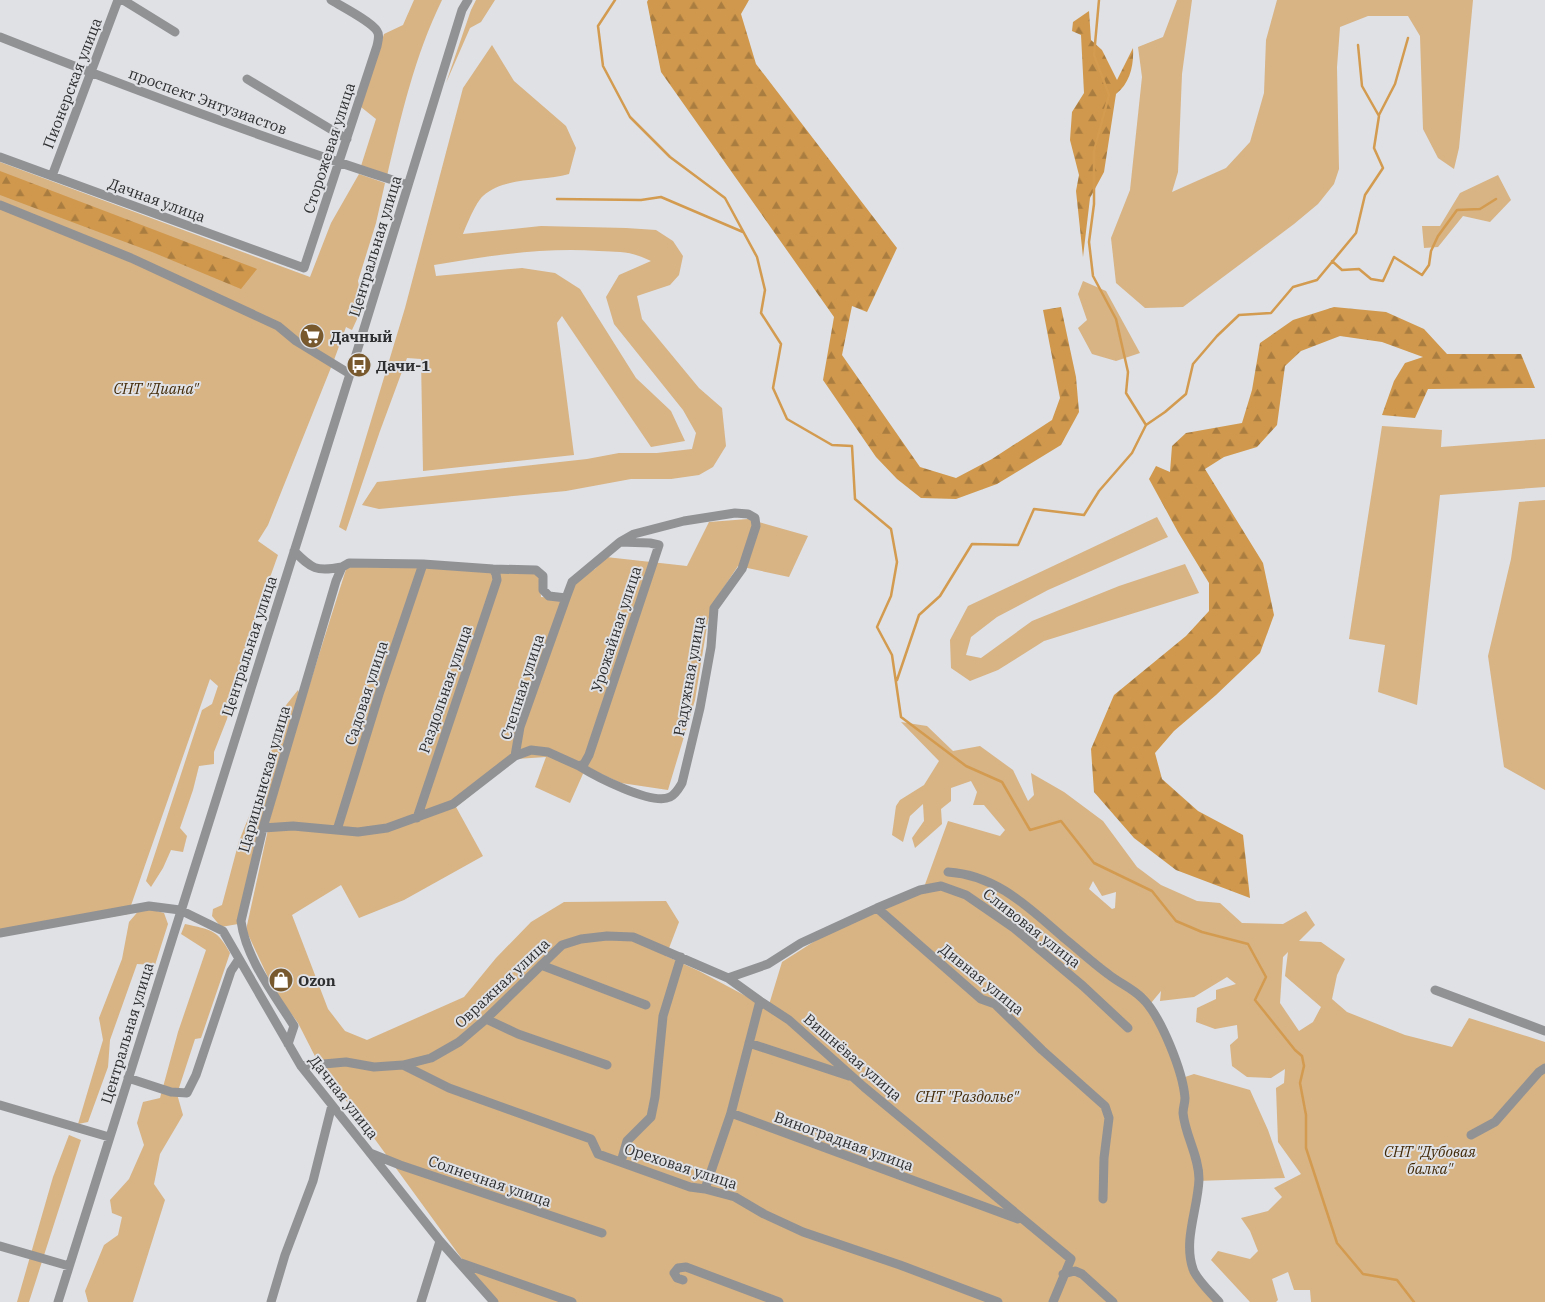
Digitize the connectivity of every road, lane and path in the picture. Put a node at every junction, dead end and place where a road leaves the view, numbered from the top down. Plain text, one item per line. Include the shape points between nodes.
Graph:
1 (118, 0) edge
2 (123, 0) edge
3 (331, 0) edge
4 (468, 0) edge
5 (175, 32) dead end
6 (0, 37) edge
7 (90, 73) junction
8 (247, 79) dead end
9 (347, 139) junction
10 (0, 157) edge
11 (339, 163) junction
12 (52, 176) junction
13 (408, 185) junction
14 (0, 205) edge
15 (304, 268) joint
16 (350, 374) junction
17 (620, 542) junction
18 (294, 551) junction
19 (423, 564) junction
20 (342, 567) junction
21 (493, 570) junction
22 (566, 598) junction
23 (515, 756) junction
24 (579, 766) junction
25 (417, 818) junction
26 (263, 828) junction
27 (337, 830) junction
28 (948, 872) dead end
29 (877, 908) junction
30 (180, 910) junction
31 (0, 933) edge
32 (681, 957) junction
33 (239, 959) junction
34 (541, 965) junction
35 (728, 978) junction
36 (1435, 990) dead end
37 (760, 1001) junction
38 (646, 1005) dead end
39 (486, 1019) junction
40 (1128, 1028) dead end
41 (1545, 1031) edge
42 (749, 1043) junction
43 (288, 1044) junction
44 (403, 1065) junction
45 (607, 1065) dead end
46 (301, 1066) junction
47 (1545, 1068) edge
48 (128, 1078) junction
49 (854, 1078) junction
50 (0, 1105) edge
51 (332, 1105) junction
52 (730, 1113) junction
53 (1472, 1135) dead end
54 (109, 1137) junction
55 (370, 1153) junction
56 (621, 1162) junction
57 (705, 1188) junction
58 (1103, 1199) dead end
59 (1023, 1221) junction
60 (602, 1233) dead end
61 (440, 1241) junction
62 (0, 1246) edge
63 (459, 1263) junction
64 (69, 1266) junction
65 (1063, 1274) junction
66 (683, 1280) dead end
67 (58, 1302) edge
68 (271, 1302) edge
69 (420, 1302) edge
70 (494, 1302) edge
71 (572, 1302) edge
72 (779, 1302) edge
73 (998, 1302) edge
74 (1053, 1302) edge
75 (1113, 1302) edge
76 (1218, 1302) edge

1 - 7 street, Пионерская улица
2 - 5 street
3 - 9 street, Сторожевая улица via 369,23 377,30 378,36
4 - 13 street, Центральная улица via 462,10
6 - 7 street, проспект Энтузиастов
7 - 11 street, проспект Энтузиастов
7 - 12 street, Пионерская улица
8 - 9 street
9 - 11 street, Сторожевая улица
10 - 12 street, Дачная улица
11 - 13 street, проспект Энтузиастов
11 - 15 street, Сторожевая улица
12 - 15 street, Дачная улица
13 - 16 street, Центральная улица
14 - 16 street via 131,258 278,326
16 - 18 street, Центральная улица
17 - 22 street, Урожайная улица via 572,582
17 - 24 street, Урожайная улица via 660,545 589,756
17 - 24 street, Радужная улица via 634,534 735,512 754,518 756,526 742,569 714,608 700,708 682,783 676,792 669,798 659,799 624,789
18 - 20 street via 307,564 323,570
18 - 30 street, Центральная улица
19 - 20 street via 350,563
19 - 21 street
19 - 27 street, Садовая улица
20 - 26 street, Царицынская улица
21 - 22 street via 536,570 543,576 544,590 549,596
21 - 25 street, Раздольная улица via 497,580
22 - 23 street, Степная улица via 520,727
23 - 24 street via 531,750 548,752
23 - 25 street, Степная улица via 453,804
25 - 27 street, Степная улица via 387,828 358,832
26 - 27 street, Степная улица via 293,826
26 - 43 street, Царицынская улица via 241,921 254,960 294,1026
28 - 76 street via 983,880 1010,893 1108,975 1143,999 1159,1023 1182,1078 1183,1113 1197,1163 1199,1178 1190,1237 1193,1271
29 - 35 street via 801,943 768,964
29 - 40 street, Сливовая улица via 920,890 941,886 966,895 1014,928
29 - 58 street, Дивная улица via 981,999 995,1004 1105,1106 1109,1118
30 - 31 street, Дачная улица via 149,906
30 - 33 street, Дачная улица via 223,931
30 - 48 street, Центральная улица
32 - 34 street, Овражная улица via 633,936 607,936 562,945
32 - 35 street, Овражная улица
32 - 56 street via 663,1016 651,1117 627,1141
33 - 43 street, Дачная улица
33 - 48 street via 231,971 187,1093 171,1092
34 - 38 street
34 - 39 street, Овражная улица
35 - 37 street, Вишнёвая улица
36 - 41 street
37 - 42 street
37 - 49 street, Вишнёвая улица via 789,1020
39 - 44 street, Овражная улица via 459,1042 431,1058
39 - 45 street via 518,1034
42 - 49 street
42 - 52 street
43 - 46 street, Дачная улица
44 - 46 street via 374,1067 346,1062
44 - 56 street, Ореховая улица via 449,1088 591,1140 598,1154
46 - 51 street, Дачная улица
47 - 53 street via 1495,1122
48 - 54 street, Центральная улица
49 - 59 street, Вишнёвая улица
50 - 54 street
51 - 55 street, Дачная улица
51 - 68 street via 313,1181 285,1254
52 - 57 street
52 - 59 street, Виноградная улица
54 - 64 street, Центральная улица
55 - 60 street, Солнечная улица
55 - 61 street, Дачная улица
56 - 57 street, Ореховая улица via 690,1187
57 - 73 street, Ореховая улица via 735,1196 764,1214 804,1232
59 - 65 street, Вишнёвая улица via 1070,1259
61 - 63 street, Дачная улица
61 - 69 street
62 - 64 street
63 - 70 street, Дачная улица
63 - 71 street
64 - 67 street, Центральная улица
65 - 74 street, Вишнёвая улица
65 - 75 street via 1075,1271 1082,1274
66 - 72 street via 674,1273 678,1268 686,1267

